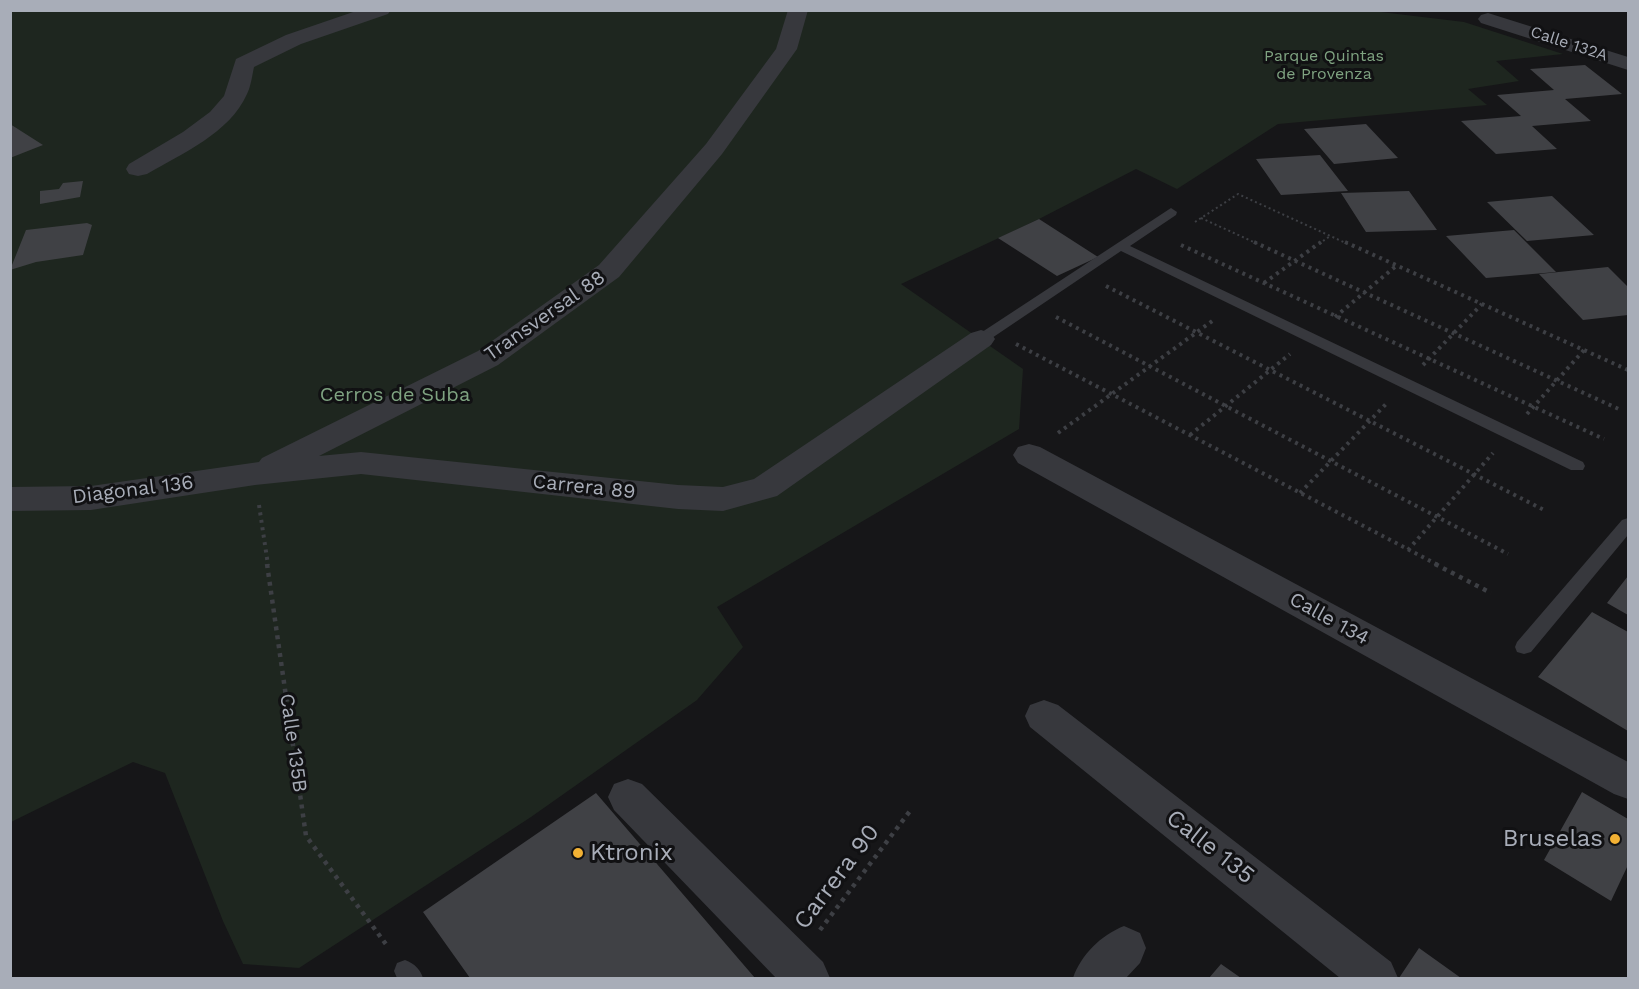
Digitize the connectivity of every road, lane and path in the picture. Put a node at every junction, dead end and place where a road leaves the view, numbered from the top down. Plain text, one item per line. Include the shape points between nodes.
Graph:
1 (381, 10) edge
2 (798, 10) edge
3 (1488, 19) dead end
4 (1629, 64) edge
5 (138, 169) dead end
6 (1238, 194) dead end
7 (1171, 212) dead end
8 (1201, 218) dead end
9 (1330, 236) junction
10 (1180, 244) dead end
11 (1120, 246) junction
12 (1295, 261) junction
13 (1264, 283) junction
14 (1103, 284) dead end
15 (1237, 303) junction
16 (1053, 316) dead end
17 (1197, 332) junction
18 (986, 336) junction
19 (1149, 366) junction
20 (1629, 370) edge
21 (1112, 394) junction
22 (1621, 410) dead end
23 (1604, 439) dead end
24 (1029, 455) joint
25 (1577, 466) dead end
26 (255, 474) junction
27 (10, 499) edge
28 (1544, 510) dead end
29 (1628, 525) edge
30 (1508, 554) dead end
31 (1491, 593) dead end
32 (1524, 647) dead end
33 (1044, 716) dead end
34 (1629, 782) edge
35 (628, 797) dead end
36 (910, 811) dead end
37 (800, 972) edge
38 (408, 975) edge
39 (1375, 978) edge

1 - 5 street via 293,39 244,64 235,97 215,119
2 - 26 street, Transversal 88 via 786,49 714,149 609,271 488,358
3 - 4 street, Calle 132A
6 - 9 path
7 - 11 lane
8 - 12 path
9 - 12 path
9 - 20 path
10 - 13 path
11 - 15 lane
11 - 18 lane
12 - 13 path
12 - 22 path
13 - 15 path
13 - 23 path
14 - 17 path
15 - 17 path
15 - 25 lane
16 - 19 path
17 - 19 path
17 - 28 path
18 - 21 path
18 - 26 street, Carrera 89 via 765,488 723,499 361,464
19 - 21 path
19 - 30 path
21 - 24 path
21 - 31 path
24 - 34 street, Calle 134
26 - 27 street, Diagonal 136 via 91,498
26 - 38 path, Calle 135B via 306,836
29 - 32 lane
33 - 39 street, Calle 135
35 - 37 street
36 - 37 path, Carrera 90

